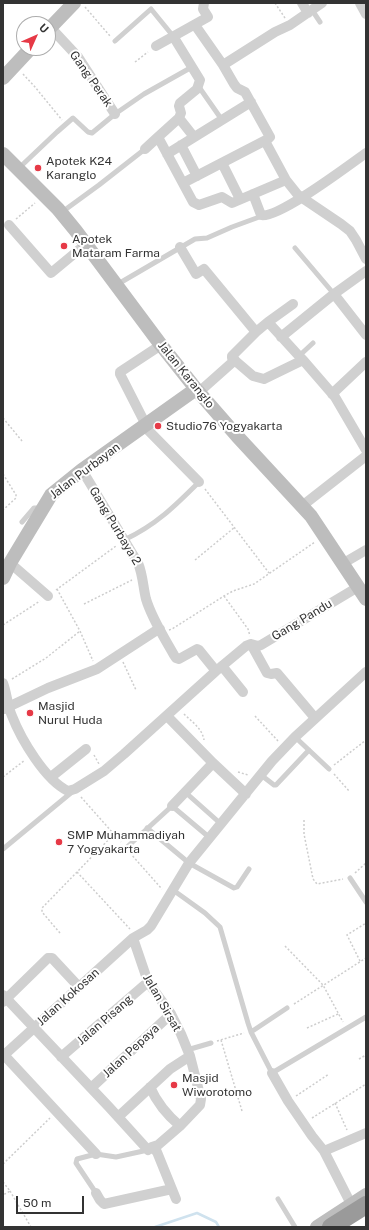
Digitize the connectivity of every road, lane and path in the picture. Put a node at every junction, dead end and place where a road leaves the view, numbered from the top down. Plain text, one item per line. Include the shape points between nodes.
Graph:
1 (204, 3) edge
2 (275, 3) edge
3 (302, 3) edge
4 (322, 3) edge
5 (360, 3) edge
6 (72, 4) edge
7 (310, 11) junction
8 (366, 14) edge
9 (56, 21) edge
10 (320, 22) dead end
11 (195, 25) junction
12 (290, 25) junction
13 (56, 36) edge
14 (174, 36) junction
15 (115, 41) joint
16 (156, 46) joint
17 (23, 56) edge
18 (134, 62) dead end
19 (223, 65) junction
20 (14, 66) junction
21 (192, 67) junction
22 (3, 78) edge
23 (199, 87) junction
24 (251, 102) junction
25 (115, 114) junction
26 (179, 118) junction
27 (222, 120) junction
28 (65, 124) junction
29 (158, 137) junction
30 (194, 137) junction
31 (265, 140) junction
32 (181, 145) junction
33 (145, 149) joint
34 (366, 153) edge
35 (3, 154) edge
36 (167, 154) junction
37 (222, 163) junction
38 (18, 169) junction
39 (197, 176) junction
40 (286, 180) junction
41 (183, 183) junction
42 (44, 194) junction
43 (253, 194) junction
44 (301, 197) junction
45 (240, 199) junction
46 (61, 212) junction
47 (262, 216) junction
48 (9, 225) joint
49 (362, 242) edge
50 (86, 244) junction
51 (180, 248) junction
52 (295, 248) dead end
53 (366, 259) edge
54 (366, 271) edge
55 (116, 285) junction
56 (334, 294) junction
57 (293, 304) dead end
58 (268, 322) junction
59 (256, 332) junction
60 (366, 335) edge
61 (281, 337) junction
62 (313, 343) dead end
63 (161, 345) junction
64 (301, 358) junction
65 (235, 360) junction
66 (366, 362) edge
67 (197, 391) junction
68 (332, 394) junction
69 (3, 418) edge
70 (145, 425) junction
71 (22, 441) dead end
72 (366, 450) edge
73 (366, 456) edge
74 (82, 470) junction
75 (3, 474) edge
76 (199, 482) junction
77 (302, 506) junction
78 (42, 509) junction
79 (3, 510) edge
80 (22, 522) dead end
81 (235, 527) junction
82 (324, 536) junction
83 (124, 540) junction
84 (366, 550) edge
85 (195, 560) dead end
86 (10, 563) junction
87 (342, 564) junction
88 (269, 573) junction
89 (142, 575) junction
90 (3, 578) edge
91 (358, 587) junction
92 (57, 589) junction
93 (48, 596) junction
94 (224, 596) junction
95 (366, 599) edge
96 (84, 604) dead end
97 (3, 625) edge
98 (160, 629) junction
99 (80, 632) junction
100 (249, 645) junction
101 (120, 655) junction
102 (219, 668) junction
103 (97, 669) junction
104 (366, 672) edge
105 (3, 684) edge
106 (136, 690) dead end
107 (243, 692) dead end
108 (176, 707) junction
109 (6, 709) edge
110 (166, 716) junction
111 (255, 716) dead end
112 (316, 718) junction
113 (295, 737) junction
114 (366, 740) edge
115 (204, 741) dead end
116 (284, 748) junction
117 (308, 750) junction
118 (90, 751) joint
119 (33, 755) junction
120 (213, 763) junction
121 (329, 769) junction
122 (104, 770) junction
123 (233, 771) dead end
124 (3, 777) edge
125 (51, 777) junction
126 (259, 777) junction
127 (75, 789) junction
128 (185, 792) junction
129 (350, 792) dead end
130 (246, 794) junction
131 (172, 806) junction
132 (304, 820) dead end
133 (221, 824) junction
134 (148, 828) junction
135 (114, 834) dead end
136 (210, 838) junction
137 (126, 848) dead end
138 (3, 849) edge
139 (189, 863) junction
140 (366, 863) edge
141 (249, 869) dead end
142 (77, 872) junction
143 (350, 878) junction
144 (172, 890) junction
145 (366, 902) edge
146 (366, 923) edge
147 (60, 933) dead end
148 (134, 937) junction
149 (286, 946) dead end
150 (366, 958) edge
151 (360, 962) junction
152 (148, 982) junction
153 (323, 985) junction
154 (79, 987) junction
155 (4, 998) edge
156 (287, 1008) joint
157 (338, 1013) junction
158 (170, 1014) junction
159 (366, 1017) edge
160 (34, 1028) junction
161 (308, 1028) dead end
162 (347, 1028) junction
163 (251, 1032) junction
164 (221, 1040) junction
165 (211, 1043) joint
166 (188, 1053) junction
167 (3, 1055) edge
168 (366, 1055) edge
169 (62, 1057) junction
170 (358, 1059) dead end
171 (272, 1072) junction
172 (329, 1074) dead end
173 (366, 1084) edge
174 (150, 1087) junction
175 (91, 1088) junction
176 (288, 1101) junction
177 (335, 1103) junction
178 (57, 1111) junction
179 (242, 1111) dead end
180 (118, 1117) junction
181 (303, 1123) junction
182 (180, 1126) junction
183 (366, 1133) edge
184 (351, 1139) junction
185 (150, 1148) junction
186 (324, 1151) junction
187 (96, 1154) junction
188 (3, 1164) edge
189 (3, 1182) edge
190 (172, 1189) junction
191 (10, 1191) junction
192 (96, 1193) joint
193 (3, 1195) edge
194 (366, 1195) edge
195 (176, 1199) dead end
196 (278, 1200) dead end
197 (359, 1204) edge
198 (366, 1219) edge
199 (30, 1227) edge
200 (295, 1227) edge
201 (317, 1227) edge
202 (331, 1227) edge
203 (354, 1227) edge

1 - 11 street via 202,7 208,17
2 - 12 path
3 - 7 street
4 - 7 street
5 - 8 street
6 - 9 street
6 - 15 path
7 - 10 lane
7 - 12 street
11 - 14 street
11 - 19 street
12 - 19 street
13 - 25 street, Gang Perak via 78,57
14 - 15 lane via 151,9
14 - 16 street
14 - 21 street
16 - 18 path
17 - 20 street
19 - 24 street via 237,88 245,92
20 - 22 street
20 - 28 path
21 - 23 street via 200,80
21 - 25 lane via 163,82
23 - 26 street via 180,103 182,113
23 - 27 lane
24 - 27 street
24 - 31 street via 270,137
25 - 28 lane via 92,133 74,118
26 - 29 street
26 - 30 street
27 - 30 street
28 - 38 lane
29 - 33 street
29 - 36 street
30 - 32 street
31 - 37 street
31 - 40 street
32 - 36 street
32 - 39 street
33 - 46 lane
34 - 44 street
35 - 38 street, Jalan Karanglo
36 - 41 street
37 - 39 street
37 - 45 street
38 - 42 street, Jalan Karanglo
39 - 41 street
40 - 43 street
40 - 44 street
41 - 45 street via 193,202 199,205 222,197 232,203
42 - 46 street, Jalan Karanglo
42 - 48 path
43 - 45 street
43 - 47 street
44 - 47 street via 280,210
44 - 49 street via 341,224
46 - 50 street, Jalan Karanglo
47 - 51 lane via 208,238 195,239
48 - 50 street via 51,273
49 - 53 street
50 - 55 street, Jalan Karanglo
51 - 55 lane
51 - 59 street via 196,274 204,269
52 - 56 lane
54 - 56 street
55 - 63 street, Jalan Karanglo
56 - 60 street
56 - 61 street
57 - 58 street
58 - 59 street
58 - 61 street
59 - 65 street via 232,354
61 - 64 street
62 - 64 lane
63 - 67 street, Jalan Karanglo
63 - 70 street via 120,372
64 - 65 street via 264,379 254,376
64 - 68 street
65 - 67 street
66 - 68 street
67 - 70 street, Jalan Purbayan
67 - 77 street, Jalan Karanglo
68 - 72 street
69 - 71 path
70 - 74 street, Jalan Purbayan
70 - 76 street
73 - 77 street
74 - 78 street, Jalan Purbayan via 51,495
74 - 83 street, Gang Purbaya 2
75 - 79 path via 16,498
76 - 81 path
76 - 83 lane via 166,515
77 - 82 street, Jalan Karanglo
78 - 80 lane via 34,508
78 - 86 street, Jalan Purbayan
81 - 85 path
81 - 88 path
82 - 87 street, Jalan Karanglo
82 - 88 path
83 - 89 street, Gang Purbaya 2
83 - 92 path
84 - 87 street
86 - 90 street, Jalan Purbayan
86 - 93 street
87 - 91 street, Jalan Karanglo
88 - 94 path via 254,584
89 - 96 path
89 - 98 street, Gang Purbaya 2 via 147,600
91 - 95 street, Jalan Karanglo
91 - 100 street, Gang Pandu via 261,645
92 - 93 path
92 - 99 path
93 - 97 path
94 - 98 path via 172,629
94 - 100 path via 248,629
98 - 101 street
98 - 102 street, Gang Purbaya 2 via 176,658 179,659 197,649
99 - 103 path
99 - 105 path via 46,658
100 - 102 street
100 - 112 street via 268,673 277,673
101 - 103 street
101 - 106 path
102 - 107 street
102 - 108 street
103 - 109 street via 48,688
104 - 112 street, Jalan Kokosan
105 - 109 street
108 - 110 street
108 - 115 path via 200,729
109 - 119 street
110 - 120 street
110 - 122 street
111 - 116 path
112 - 113 street, Jalan Kokosan
113 - 116 street, Jalan Kokosan
113 - 117 lane
114 - 121 path
116 - 126 street, Jalan Kokosan
117 - 121 lane
117 - 126 lane via 276,785
118 - 122 path
118 - 125 street
119 - 124 path
119 - 125 street
120 - 128 street
120 - 130 street
121 - 129 path
122 - 127 street
123 - 126 path
125 - 127 street via 63,789
126 - 130 street, Jalan Kokosan
127 - 138 lane
128 - 131 street
128 - 133 lane
130 - 133 street, Jalan Kokosan
131 - 134 lane
131 - 136 lane
132 - 143 path via 305,841 314,882 317,884
133 - 136 street, Jalan Kokosan
134 - 137 lane
134 - 139 lane
135 - 142 path
136 - 139 street, Jalan Kokosan
139 - 141 lane via 234,888 240,885
139 - 144 street, Jalan Kokosan
140 - 143 path
142 - 147 path via 42,908 42,912
142 - 148 path
143 - 145 lane
144 - 148 street, Jalan Kokosan via 147,930
144 - 163 lane via 220,927
146 - 151 path via 347,935
148 - 152 street, Jalan Sirsat
148 - 154 street, Jalan Kokosan
149 - 153 path
150 - 151 path
151 - 153 path
152 - 158 street, Jalan Sirsat
152 - 169 street, Jalan Pisang
153 - 156 path
153 - 157 path
154 - 155 street via 52,958 48,958
154 - 160 street, Jalan Kokosan
155 - 160 street
156 - 163 lane
157 - 161 path
157 - 162 path
158 - 166 street, Jalan Sirsat
158 - 175 street, Jalan Pepaya
159 - 162 lane
160 - 167 street, Jalan Kokosan
160 - 169 street
162 - 171 lane
163 - 164 path
163 - 171 lane
164 - 165 path
164 - 179 path
165 - 166 lane
166 - 174 street
166 - 182 street, Jalan Sirsat via 201,1099 200,1105
167 - 178 street
168 - 170 path
169 - 175 street
171 - 176 street
172 - 176 path
173 - 177 path
174 - 180 street
174 - 182 street via 159,1103
175 - 180 street
176 - 181 street
177 - 181 path
177 - 184 path
178 - 187 street
178 - 188 path
180 - 185 street
181 - 186 street
182 - 185 street via 158,1145
183 - 184 street
184 - 186 street
185 - 187 lane via 116,1156
185 - 190 street via 157,1152
186 - 197 street
187 - 192 lane via 76,1160
189 - 191 path
190 - 192 street via 104,1204
190 - 195 street
191 - 193 path
191 - 199 path
194 - 197 street
196 - 200 lane
197 - 201 street
197 - 202 highway
198 - 203 highway

